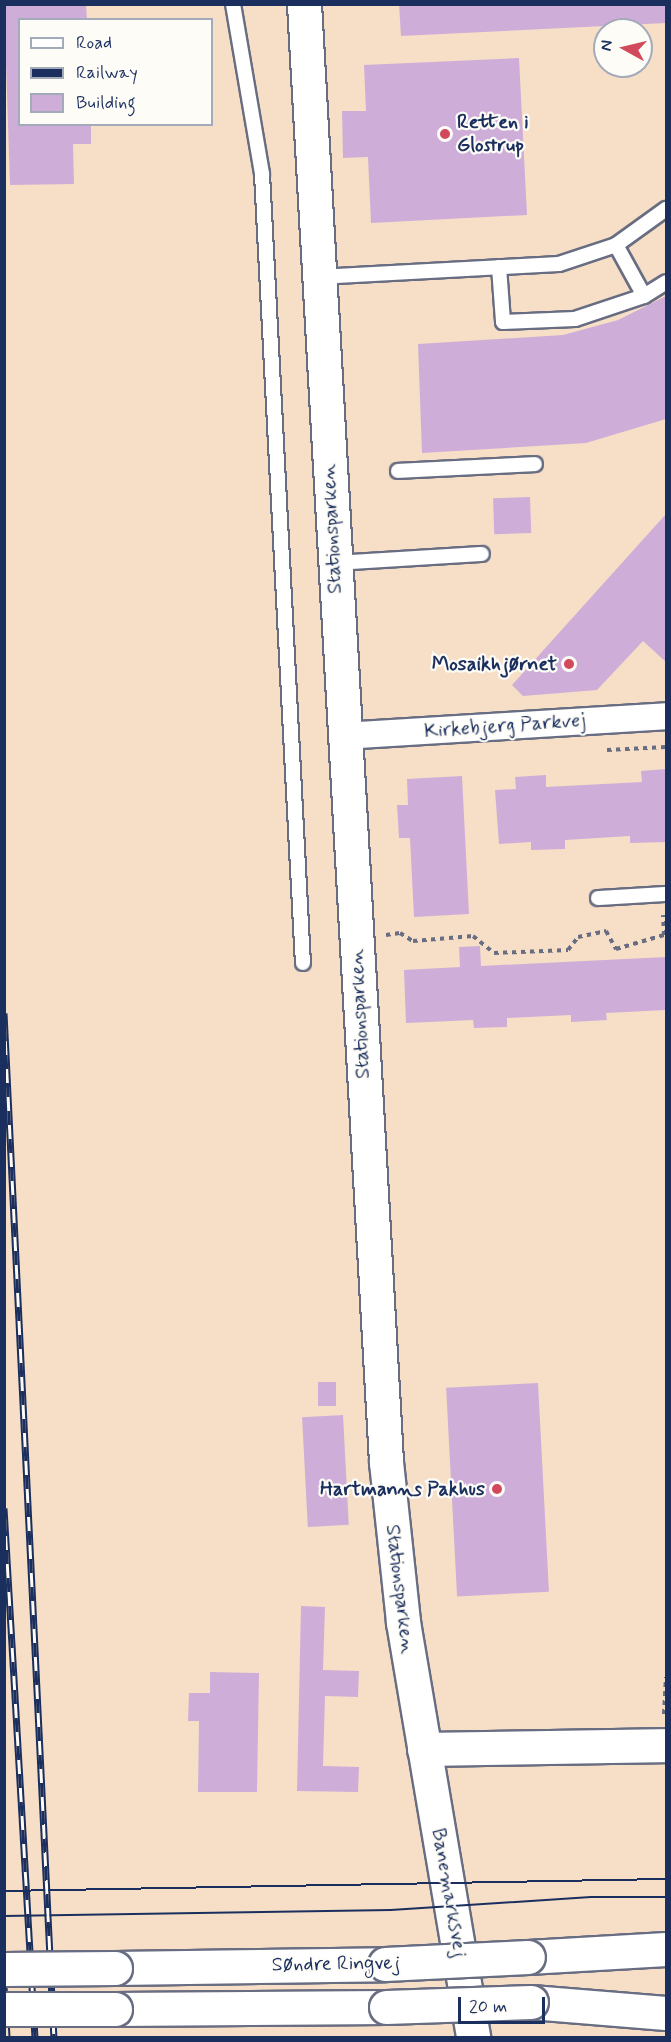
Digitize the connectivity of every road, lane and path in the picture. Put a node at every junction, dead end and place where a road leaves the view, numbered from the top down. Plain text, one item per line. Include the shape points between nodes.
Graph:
1 (233, 4) edge
2 (304, 4) edge
3 (666, 209) edge
4 (616, 245) junction
5 (499, 267) junction
6 (318, 277) junction
7 (666, 282) edge
8 (644, 296) junction
9 (535, 464) dead end
10 (398, 471) dead end
11 (482, 554) dead end
12 (333, 563) junction
13 (666, 716) edge
14 (343, 736) junction
15 (666, 894) edge
16 (598, 898) dead end
17 (663, 915) dead end
18 (388, 934) dead end
19 (303, 963) dead end
20 (666, 1745) edge
21 (424, 1749) junction
22 (666, 1949) edge
23 (4, 1969) edge
24 (666, 1995) edge
25 (531, 2002) junction
26 (4, 2009) edge
27 (666, 2013) edge
28 (473, 2037) edge

1 - 19 lane via 262,174
2 - 6 street, Stationsparken
3 - 4 lane
4 - 5 lane via 559,264
4 - 8 lane
5 - 6 lane
5 - 8 lane via 503,322 575,319
6 - 12 street, Stationsparken
7 - 8 lane
9 - 10 lane
11 - 12 lane
12 - 14 street, Stationsparken
13 - 14 street, Kirkebjerg Parkvej
14 - 21 street, Stationsparken via 386,1462 403,1622
15 - 16 lane
17 - 18 path via 664,935 616,949 606,931 578,937 568,950 494,952 473,936 413,941 400,933
20 - 21 street
21 - 28 street, Banemarksvej
22 - 23 street, Søndre Ringvej, bridge via 385,1964
24 - 25 street
25 - 26 street, bridge via 386,2007
25 - 27 street

